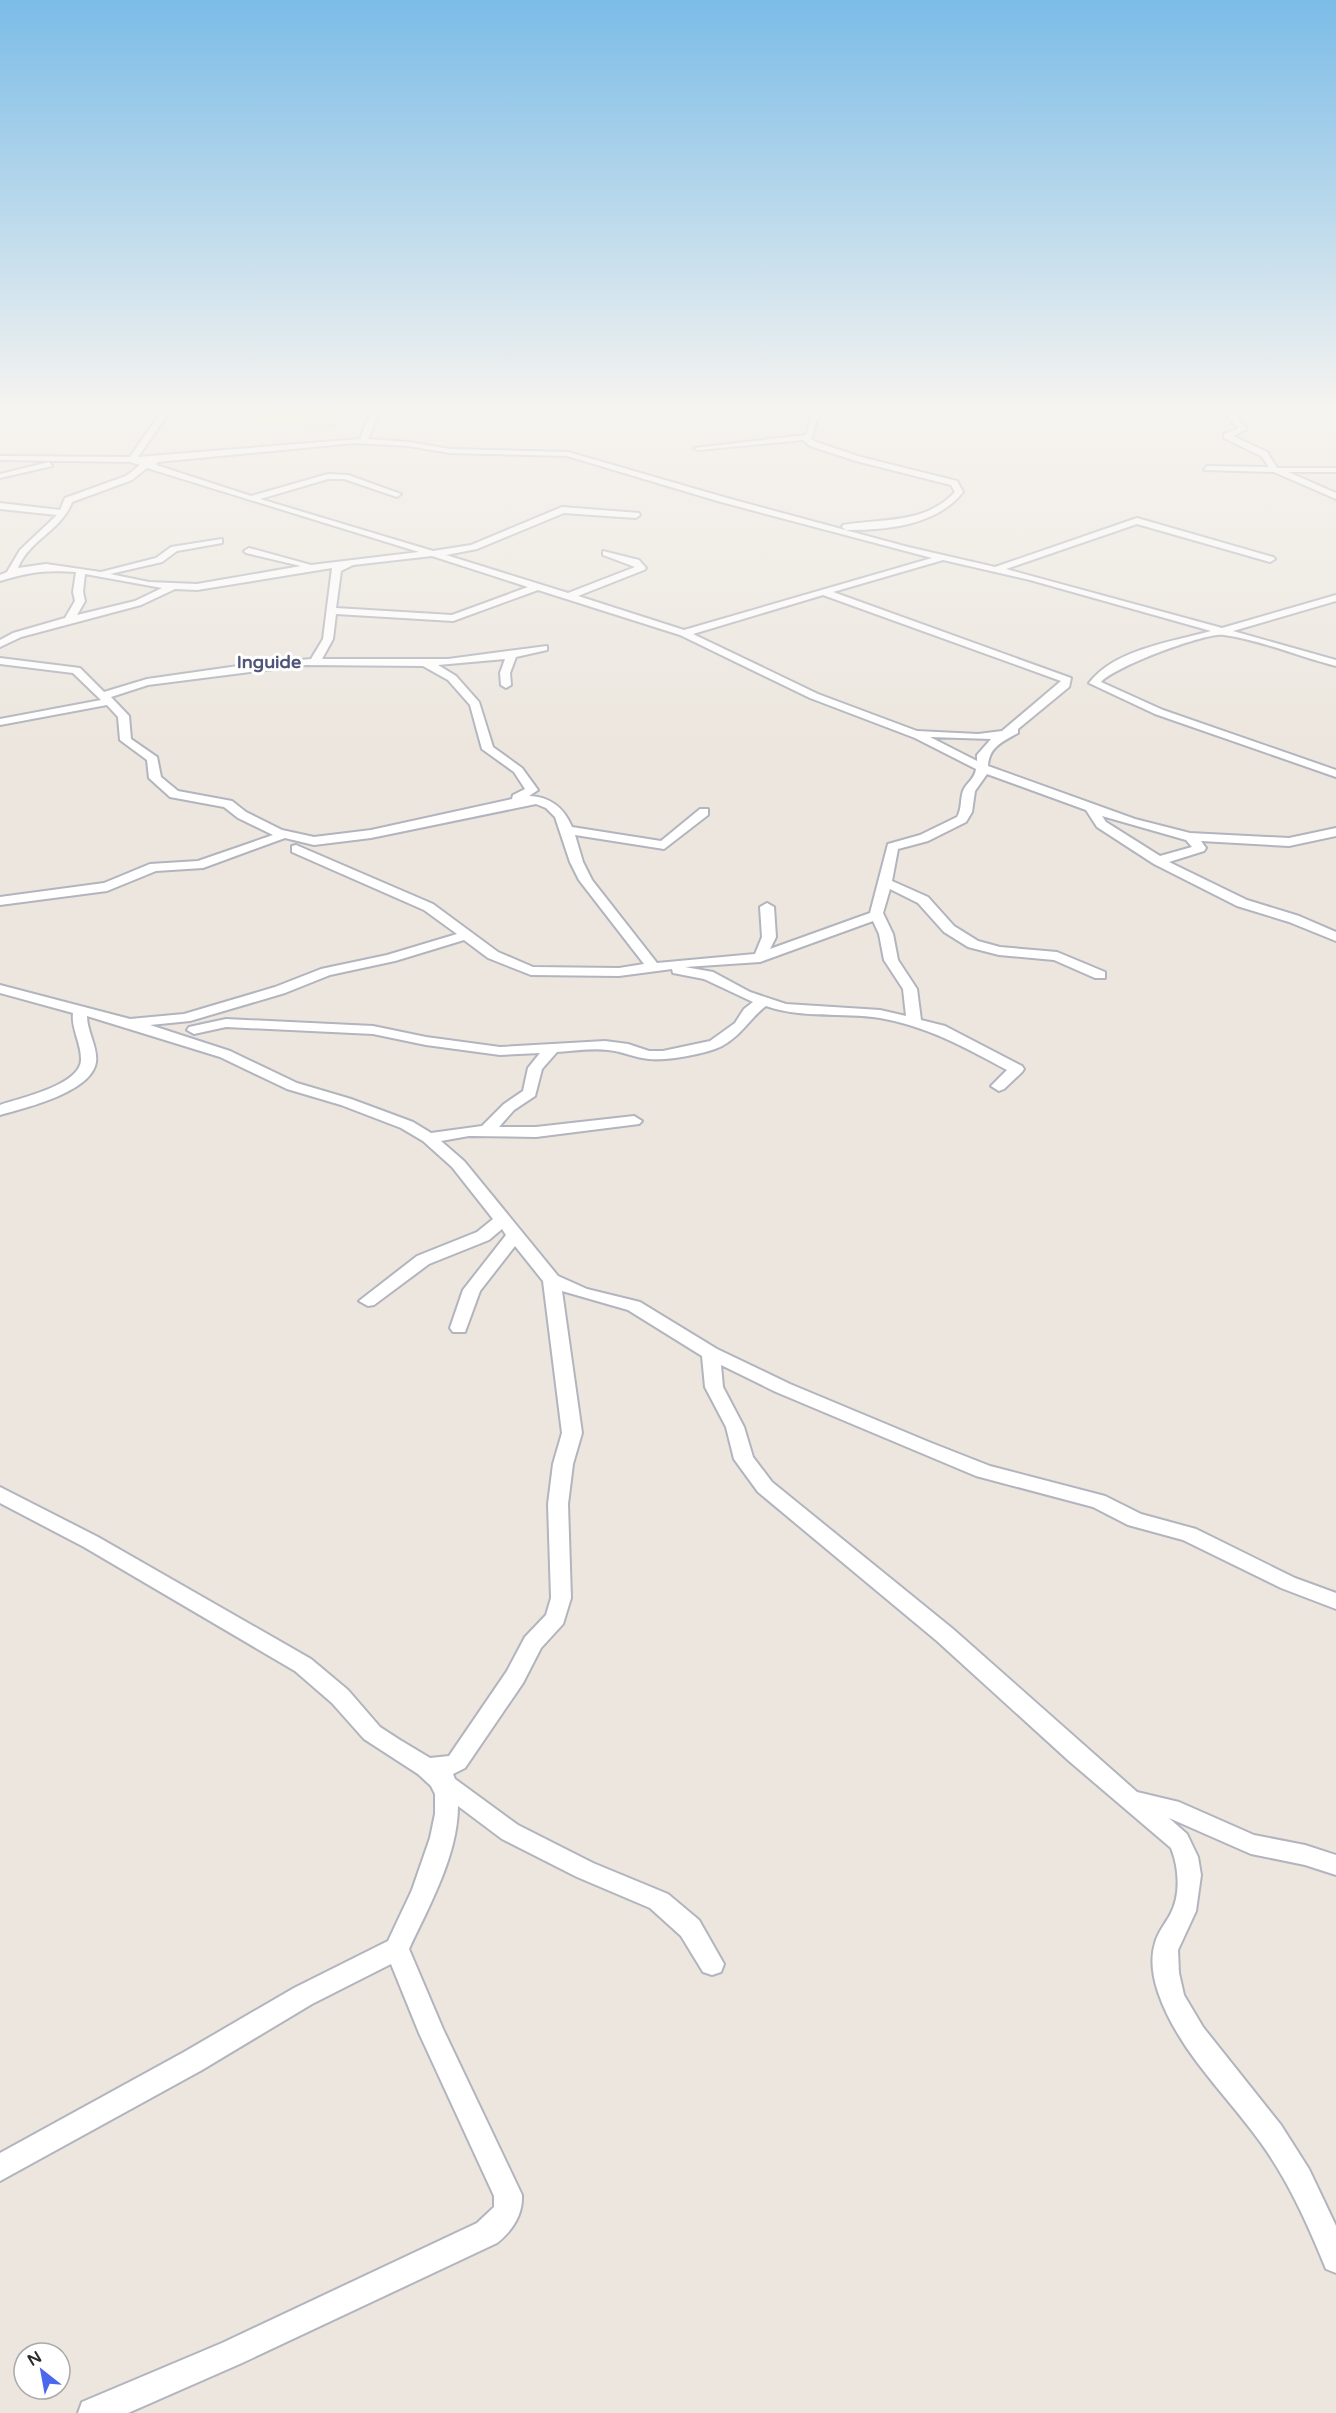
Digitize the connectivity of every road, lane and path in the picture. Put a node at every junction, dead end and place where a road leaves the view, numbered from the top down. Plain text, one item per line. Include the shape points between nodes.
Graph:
1 (59, 518) edge
2 (313, 518) edge
3 (543, 518) edge
4 (793, 518) edge
5 (917, 518) edge
6 (868, 526) junction
7 (833, 529) junction
8 (857, 535) junction
9 (219, 541) dead end
10 (249, 551) dead end
11 (606, 553) dead end
12 (338, 555) dead end
13 (437, 555) junction
14 (945, 557) junction
15 (1270, 559) dead end
16 (11, 560) junction
17 (46, 567) junction
18 (314, 567) junction
19 (334, 569) junction
20 (997, 569) junction
21 (11, 574) junction
22 (102, 574) junction
23 (81, 575) junction
24 (0, 578) edge
25 (183, 587) junction
26 (537, 587) junction
27 (823, 592) junction
28 (567, 597) junction
29 (1336, 598) edge
30 (332, 611) junction
31 (69, 620) junction
32 (1221, 632) junction
33 (684, 633) junction
34 (0, 644) edge
35 (543, 648) dead end
36 (511, 655) junction
37 (0, 661) edge
38 (315, 662) junction
39 (425, 663) junction
40 (1336, 663) edge
41 (506, 685) dead end
42 (106, 698) junction
43 (0, 722) edge
44 (906, 731) junction
45 (1006, 733) junction
46 (980, 766) junction
47 (1336, 774) edge
48 (502, 805) junction
49 (1090, 806) junction
50 (705, 812) dead end
51 (568, 830) junction
52 (1336, 832) edge
53 (282, 835) junction
54 (1190, 837) junction
55 (1223, 840) junction
56 (1200, 848) junction
57 (296, 849) dead end
58 (1158, 861) junction
59 (885, 882) junction
60 (0, 901) edge
61 (767, 907) dead end
62 (877, 914) junction
63 (466, 935) junction
64 (1336, 937) edge
65 (760, 958) junction
66 (657, 967) junction
67 (1100, 975) dead end
68 (0, 989) edge
69 (763, 1002) junction
70 (80, 1011) junction
71 (203, 1013) junction
72 (128, 1023) junction
73 (914, 1023) junction
74 (194, 1030) junction
75 (553, 1048) junction
76 (212, 1050) junction
77 (999, 1086) dead end
78 (0, 1110) edge
79 (634, 1121) dead end
80 (486, 1131) junction
81 (429, 1138) junction
82 (508, 1227) junction
83 (552, 1280) junction
84 (368, 1301) dead end
85 (459, 1328) dead end
86 (711, 1353) junction
87 (0, 1494) edge
88 (1336, 1601) edge
89 (434, 1774) junction
90 (1133, 1800) junction
91 (1336, 1865) edge
92 (397, 1949) junction
93 (712, 1964) dead end
94 (0, 2168) edge
95 (1336, 2259) edge
96 (93, 2413) edge

1 - 16 street
2 - 13 street
3 - 13 street via 474,546
4 - 7 street
5 - 6 street
6 - 7 street
6 - 8 street
7 - 8 street
8 - 14 street
9 - 22 street via 178,548 159,560
10 - 18 street
11 - 28 street via 636,562 641,568
12 - 19 street
13 - 19 street via 359,562
13 - 26 street
14 - 20 street
14 - 27 street
15 - 20 street via 1137,521
16 - 17 street
16 - 21 street
17 - 21 street
17 - 23 street
18 - 19 street
18 - 25 street
19 - 30 street
20 - 32 street
21 - 24 street
22 - 23 street
22 - 25 street via 149,585
23 - 31 street via 80,601
25 - 31 street
26 - 28 street
26 - 30 street via 453,618
27 - 33 street
27 - 45 street via 1067,681
28 - 33 street
29 - 32 street
30 - 38 street via 328,639
31 - 34 street via 17,634
32 - 40 street
32 - 47 street via 1128,660 1094,682 1159,712
33 - 44 street via 814,696
35 - 36 street
36 - 39 street
36 - 41 street
37 - 42 street via 72,668
38 - 39 street
38 - 42 street via 147,682
39 - 48 street via 452,678 475,704 488,749 518,770 532,790
42 - 43 street
42 - 53 street via 123,716 126,740 153,759 155,778 168,790 228,804
44 - 45 street via 978,737
44 - 46 street
45 - 46 street via 1014,731 992,743
46 - 49 street
46 - 59 street via 981,776 969,791 964,816 924,838 892,846
48 - 51 street via 542,800 561,816
48 - 53 street via 363,836 314,841
49 - 54 street via 1131,822
49 - 58 street via 1101,824
50 - 51 street via 664,845
51 - 66 street via 578,866 590,887
52 - 55 street via 1295,842
53 - 60 street via 199,865 155,867 107,887
54 - 55 street
54 - 56 street
55 - 56 street
56 - 58 street
57 - 63 street via 432,907
58 - 64 street via 1242,903
59 - 62 street
59 - 67 street via 923,900 950,929 973,944 999,951 1057,956
61 - 65 street via 769,937
62 - 65 street
62 - 73 street via 891,960 910,989
63 - 66 street via 494,955 531,971 595,973
63 - 71 street via 399,956 326,972
65 - 66 street
66 - 69 street via 708,975
68 - 70 street
69 - 73 street via 809,1011 835,1009 880,1014
69 - 75 street via 735,1030 705,1048 654,1055 605,1045
70 - 72 street
70 - 78 street via 78,1031 89,1060 86,1074 73,1084
71 - 72 street
71 - 74 street
72 - 76 street
73 - 77 street via 950,1033 1017,1070
74 - 75 street via 226,1023 373,1030 500,1052
74 - 76 street
75 - 80 street via 535,1068 530,1093
76 - 81 street via 303,1091 392,1118
79 - 80 street via 536,1132
80 - 81 street
81 - 82 street via 458,1164
82 - 83 street
82 - 84 street via 423,1260
82 - 85 street via 472,1290
83 - 86 street via 581,1293 634,1306
83 - 89 street via 572,1433 558,1504 559,1609 457,1762
86 - 88 street via 783,1388 953,1459 1044,1489 1098,1501 1135,1520 1189,1534 1288,1583
86 - 90 street via 714,1387 735,1427 744,1459 765,1487 945,1635 1077,1755
87 - 89 street via 92,1542 303,1665 330,1687 377,1737
89 - 92 street via 446,1806 442,1839
89 - 93 street via 500,1827 585,1870 659,1901 690,1928
90 - 91 street via 1171,1809 1251,1844
90 - 95 street via 1179,1841 1186,1856 1190,1884 1184,1912 1167,1943 1165,1965 1174,2001 1211,2058 1285,2154
92 - 94 street via 303,1996
92 - 96 street via 508,2195 509,2204 500,2223 487,2233 368,2289

